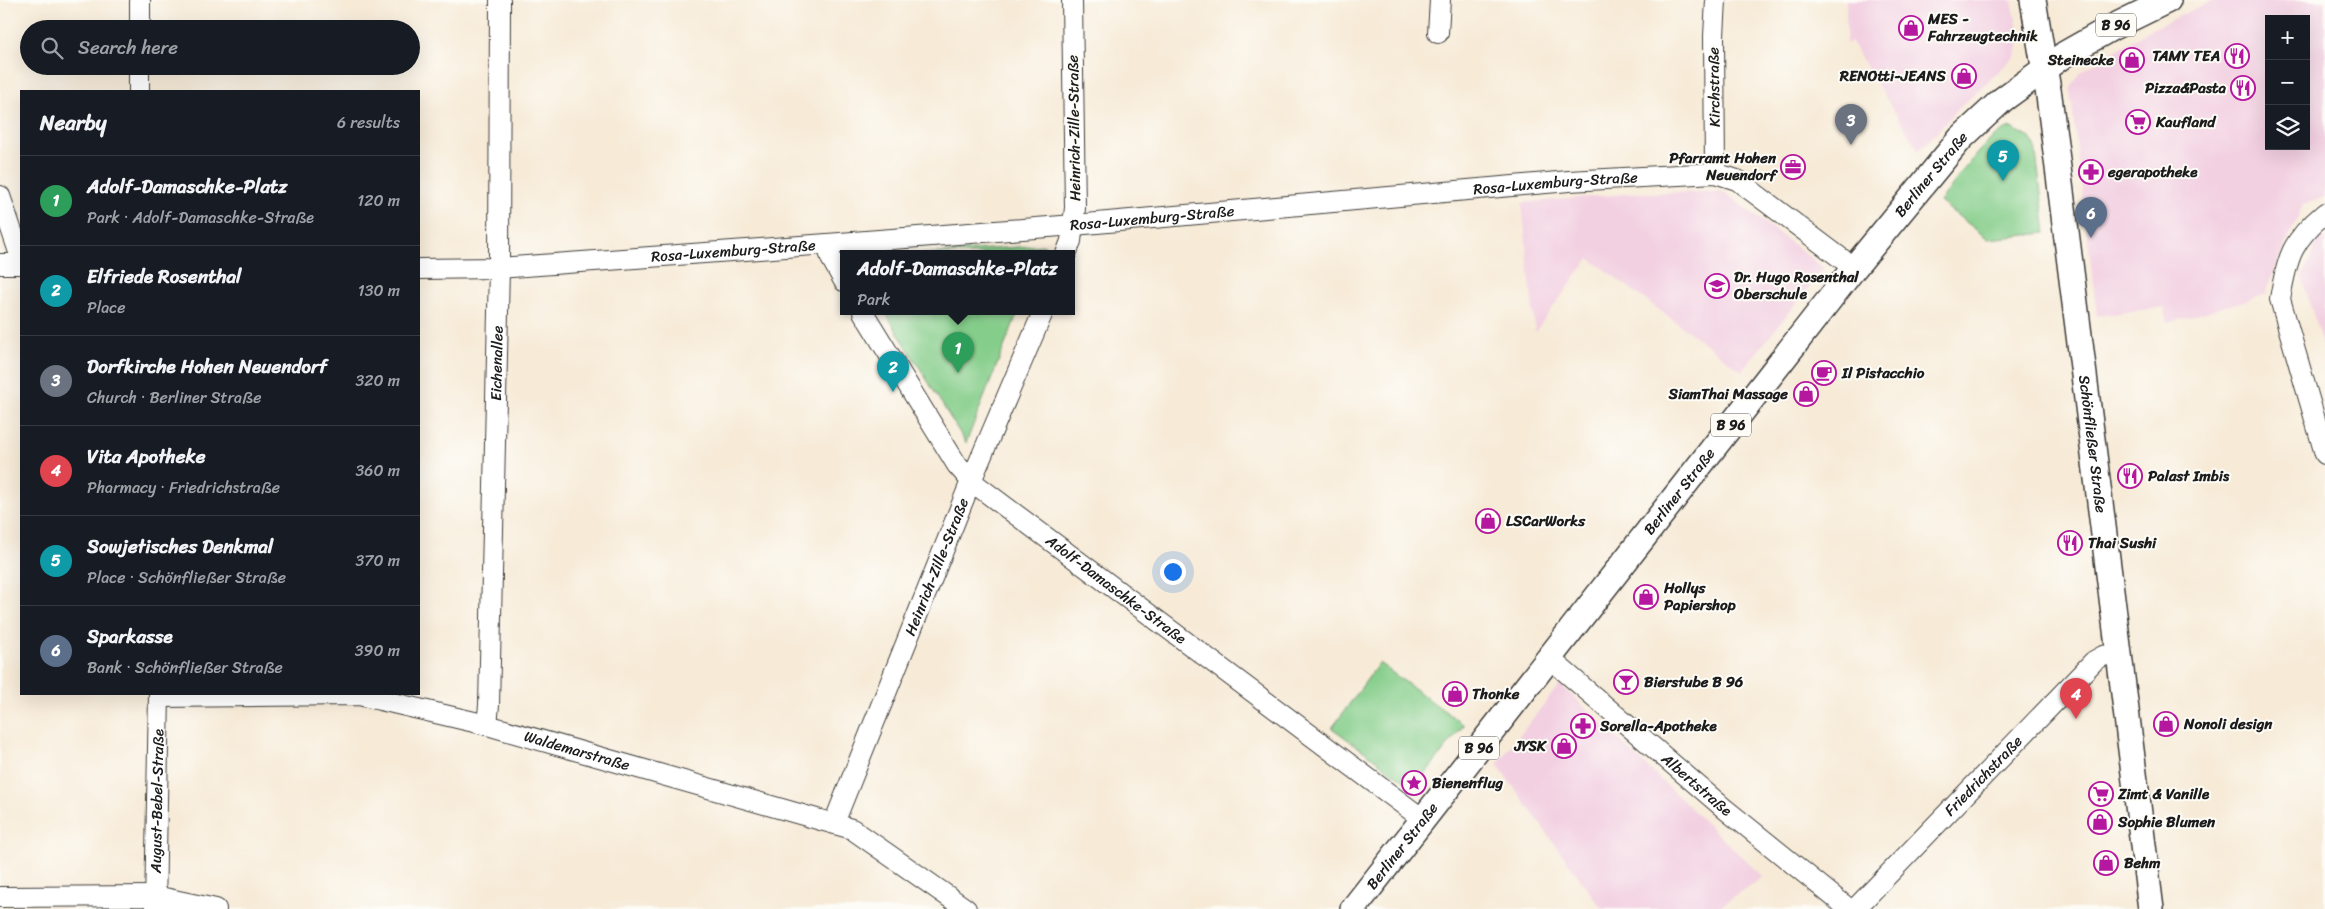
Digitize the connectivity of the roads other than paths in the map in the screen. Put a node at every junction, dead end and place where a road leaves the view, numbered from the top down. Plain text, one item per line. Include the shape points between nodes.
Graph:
1 (140, 0) edge
2 (500, 0) edge
3 (1072, 0) edge
4 (1440, 0) edge
5 (1716, 0) edge
6 (2033, 0) edge
7 (2168, 0) edge
8 (140, 20) edge
9 (1438, 33) dead end
10 (2045, 68) junction
11 (139, 75) edge
12 (139, 90) edge
13 (1715, 173) junction
14 (0, 196) edge
15 (2325, 213) edge
16 (1074, 226) junction
17 (827, 244) junction
18 (1067, 250) edge
19 (20, 255) edge
20 (0, 264) edge
21 (20, 264) edge
22 (499, 268) junction
23 (1854, 268) junction
24 (420, 269) edge
25 (840, 274) edge
26 (865, 315) edge
27 (1042, 315) edge
28 (2325, 454) edge
29 (971, 481) junction
30 (2118, 653) junction
31 (1548, 657) junction
32 (159, 695) edge
33 (487, 725) junction
34 (1424, 820) junction
35 (834, 823) junction
36 (0, 897) edge
37 (155, 903) edge
38 (216, 909) edge
39 (966, 909) edge
40 (1352, 909) edge
41 (1849, 909) edge
42 (1855, 909) edge
43 (2151, 909) edge

1 - 8 street
2 - 22 street, Eichenallee
3 - 16 street, Heinrich-Zille-Straße
4 - 9 street
5 - 13 street, Kirchstraße
6 - 10 main road, Schönfließer Straße
7 - 10 main road, B 96 via 2111,28
10 - 23 main road, Berliner Straße / B 96 via 1970,128
10 - 30 main road, Schönfließer Straße
11 - 12 street
13 - 16 street, Rosa-Luxemburg-Straße via 1569,181
13 - 23 street, Rosa-Luxemburg-Straße via 1737,180
14 - 19 street
15 - 28 street via 2306,228 2292,250 2280,298
16 - 17 street, Rosa-Luxemburg-Straße
16 - 18 street, Heinrich-Zille-Straße
17 - 22 street, Rosa-Luxemburg-Straße
17 - 25 street
20 - 21 street
22 - 24 street, Rosa-Luxemburg-Straße
22 - 33 street, Eichenallee
23 - 31 main road, Berliner Straße / B 96
26 - 29 street, Adolf-Damaschke-Straße via 957,465
27 - 29 street, Heinrich-Zille-Straße
29 - 34 street, Adolf-Damaschke-Straße
29 - 35 street, Heinrich-Zille-Straße
30 - 42 street, Friedrichstraße via 2094,661
30 - 43 main road, Schönfließer Straße
31 - 34 main road, Berliner Straße / B 96
31 - 41 street, Albertstraße via 1725,809
32 - 33 street, Waldemarstraße via 359,695
32 - 37 street, August-Bebel-Straße
33 - 35 street, Waldemarstraße
34 - 40 main road, Berliner Straße / B 96
35 - 39 street, Waldemarstraße via 852,829
36 - 37 street
37 - 38 street

